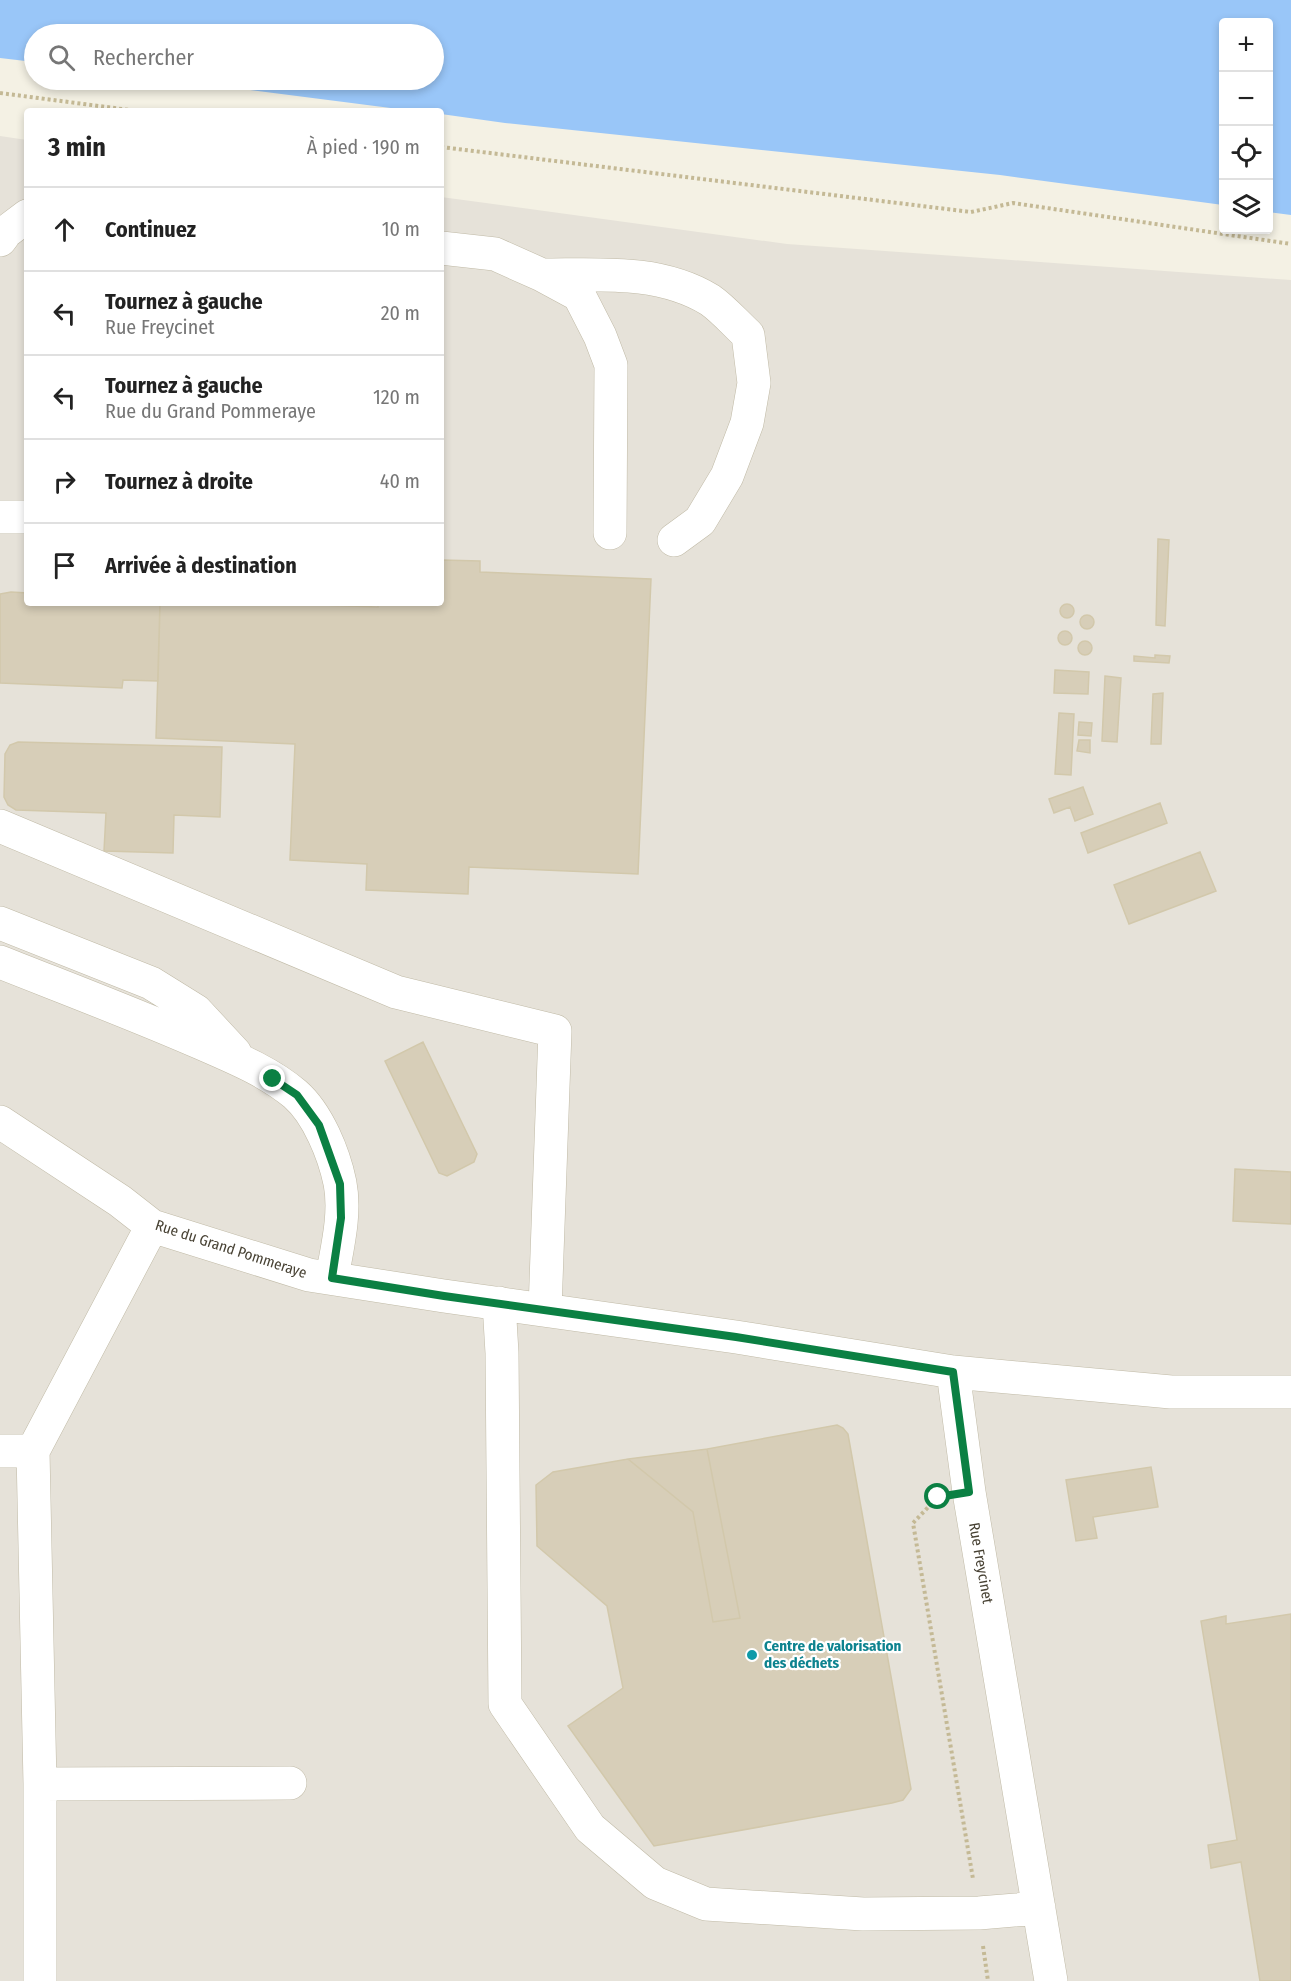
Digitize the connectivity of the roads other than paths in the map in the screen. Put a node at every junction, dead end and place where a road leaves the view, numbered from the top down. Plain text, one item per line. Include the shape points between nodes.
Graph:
1 (24, 218) edge
2 (0, 240) edge
3 (444, 248) edge
4 (542, 275) junction
5 (0, 517) edge
6 (24, 517) edge
7 (610, 533) dead end
8 (674, 540) dead end
9 (0, 826) edge
10 (0, 923) edge
11 (0, 962) edge
12 (245, 1063) junction
13 (0, 1122) edge
14 (152, 1226) junction
15 (332, 1278) junction
16 (499, 1303) junction
17 (545, 1310) junction
18 (953, 1372) junction
19 (1291, 1392) edge
20 (0, 1451) edge
21 (33, 1451) junction
22 (290, 1783) dead end
23 (39, 1784) junction
24 (1039, 1908) junction
25 (40, 1981) edge
26 (1052, 1981) edge

1 - 2 street
3 - 4 street via 495,254
4 - 7 street via 579,295 611,365
4 - 8 street via 613,274 666,281 710,300 748,334 754,383 747,423 727,476 700,521
5 - 6 street
9 - 17 street via 396,992 555,1031
10 - 12 street via 151,983 196,1011
11 - 12 street
12 - 15 street via 297,1095 319,1125 340,1184 341,1218
13 - 14 street, Rue du Grand Pommeraye
14 - 15 street, Rue du Grand Pommeraye via 309,1275
14 - 21 street
15 - 16 street, Rue du Grand Pommeraye
16 - 17 street, Rue du Grand Pommeraye
16 - 24 street via 505,1704 590,1828 654,1883 706,1904 863,1914
17 - 18 street, Rue du Grand Pommeraye
18 - 19 street via 1171,1392
18 - 24 street, Rue Freycinet via 969,1492
20 - 21 street
21 - 23 street
22 - 23 street
23 - 25 street
24 - 26 street, Rue Freycinet

